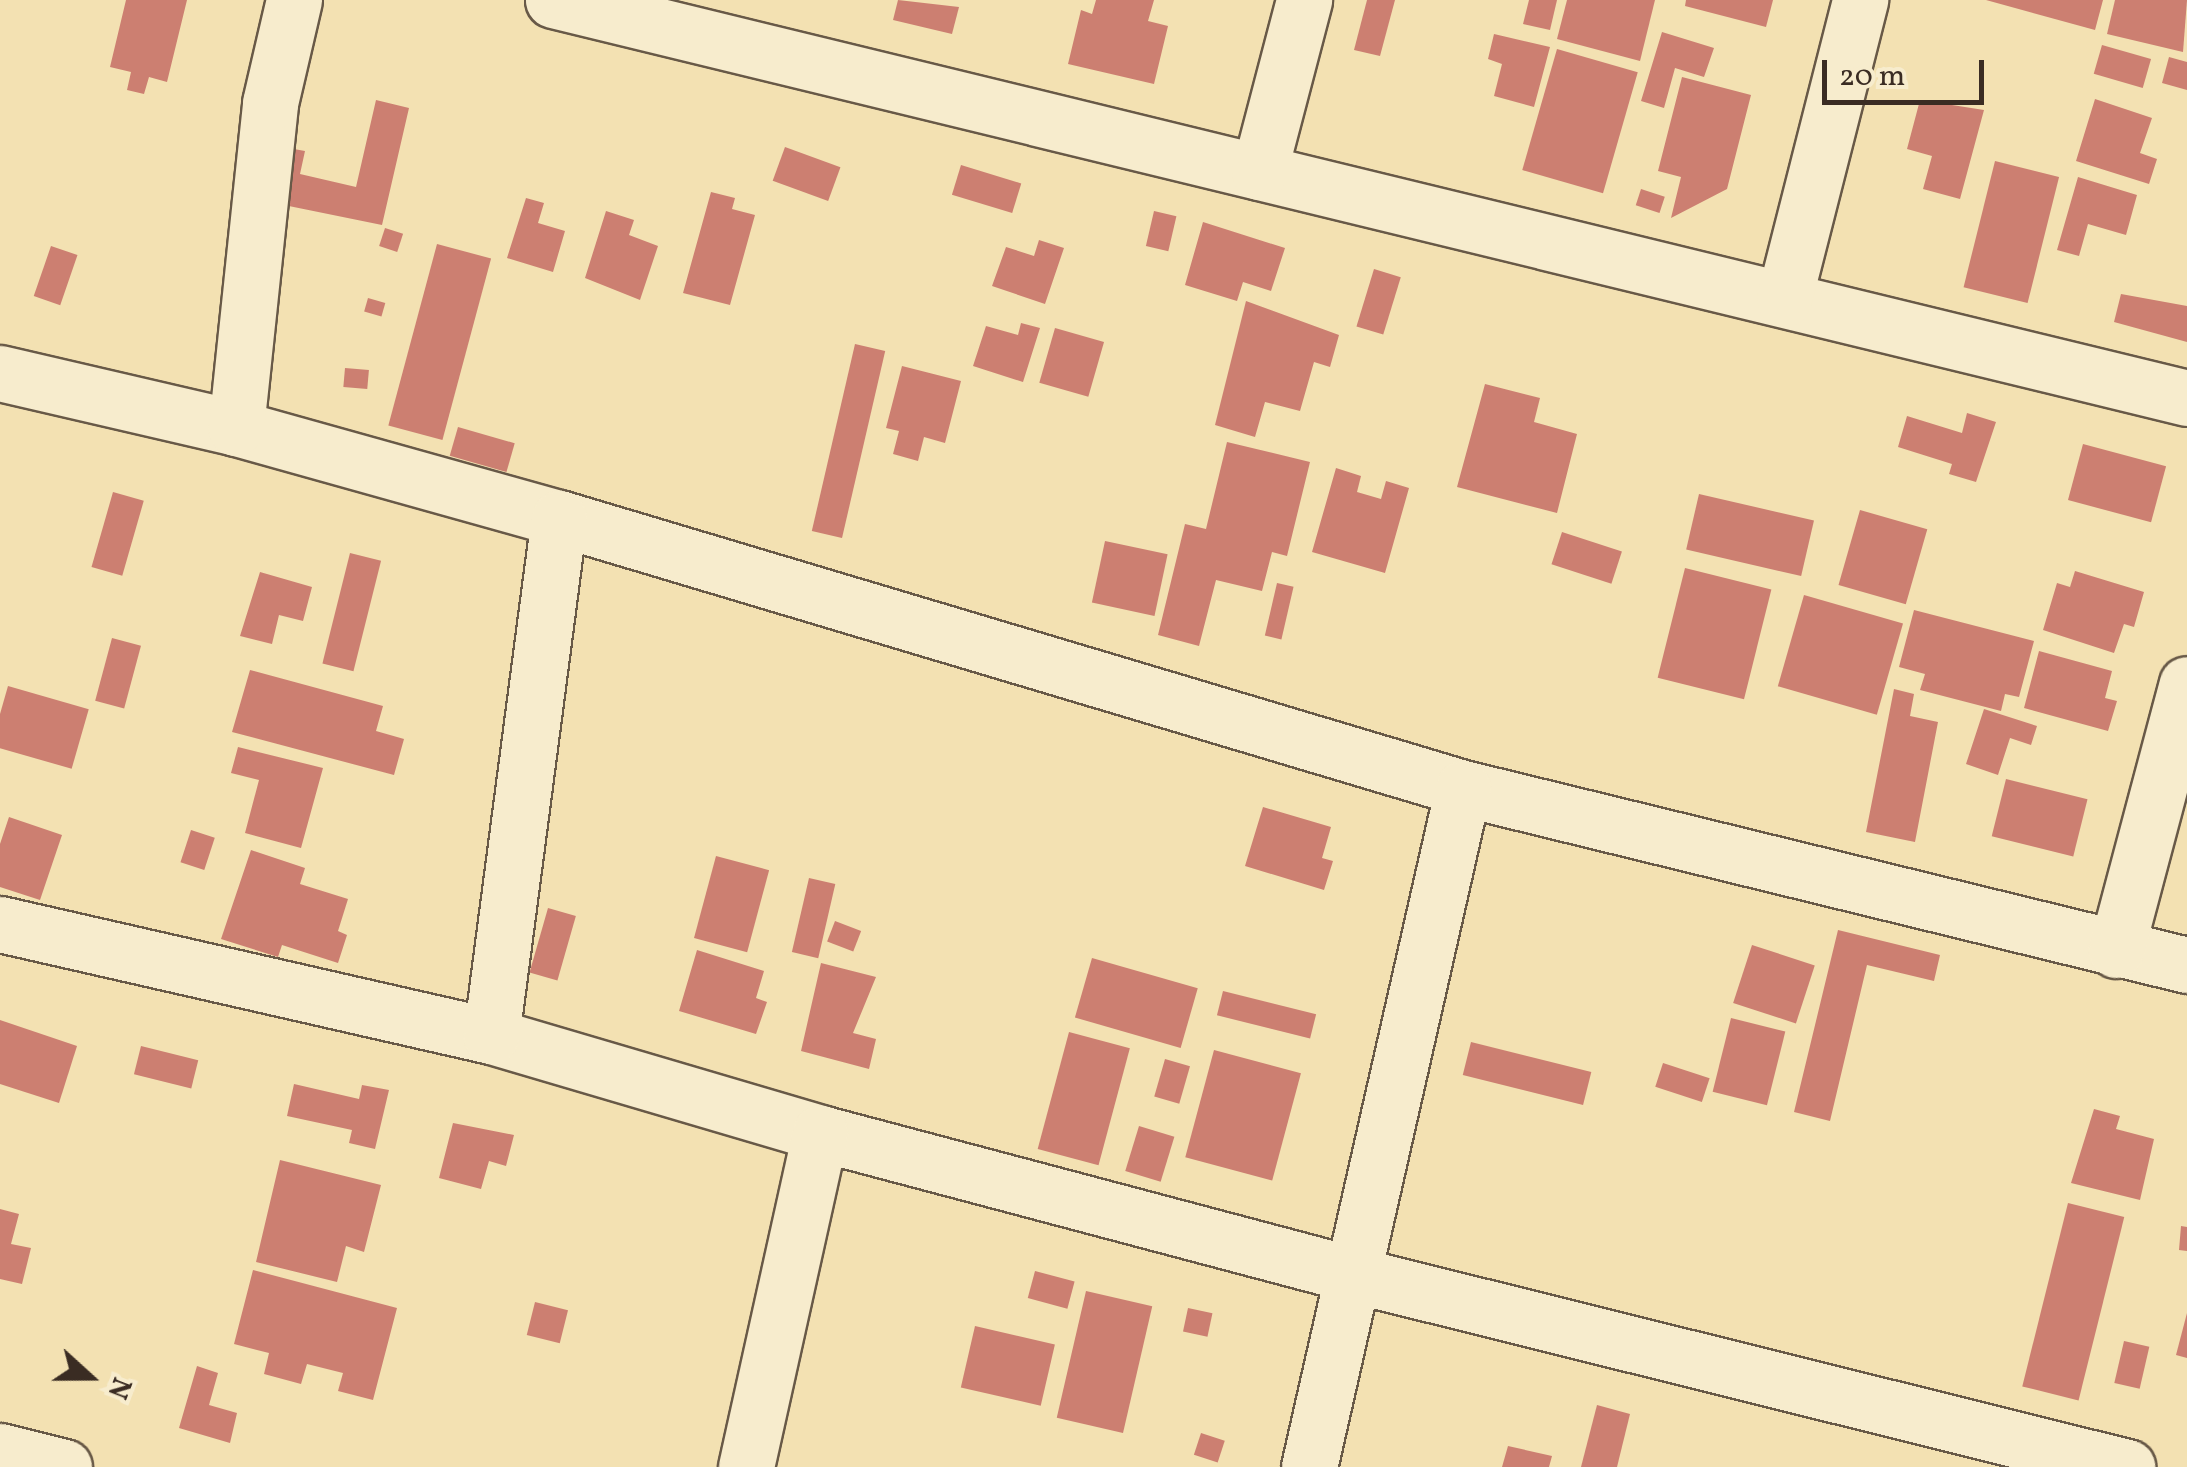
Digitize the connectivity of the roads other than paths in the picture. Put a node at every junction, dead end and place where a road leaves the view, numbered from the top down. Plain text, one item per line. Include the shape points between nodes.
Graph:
1 (294, 0) edge
2 (553, 0) edge
3 (1304, 0) edge
4 (1860, 0) edge
5 (1259, 172) junction
6 (1784, 300) junction
7 (0, 373) edge
8 (2187, 398) edge
9 (236, 428) junction
10 (558, 518) junction
11 (2187, 684) edge
12 (1464, 788) junction
13 (0, 924) edge
14 (2116, 950) junction
15 (2187, 964) edge
16 (492, 1036) junction
17 (820, 1132) junction
18 (1355, 1275) junction
19 (0, 1451) edge
20 (64, 1467) edge
21 (746, 1467) edge
22 (1309, 1467) edge
23 (2127, 1467) edge

1 - 9 street via 270,103
2 - 5 street
3 - 5 street
4 - 6 street
5 - 6 street
6 - 8 street
7 - 9 street
9 - 10 street
10 - 12 street
10 - 16 street
11 - 14 street
12 - 14 street
12 - 18 street
13 - 16 street
14 - 15 street
16 - 17 street
17 - 18 street
17 - 21 street
18 - 22 street
18 - 23 street
19 - 20 street

